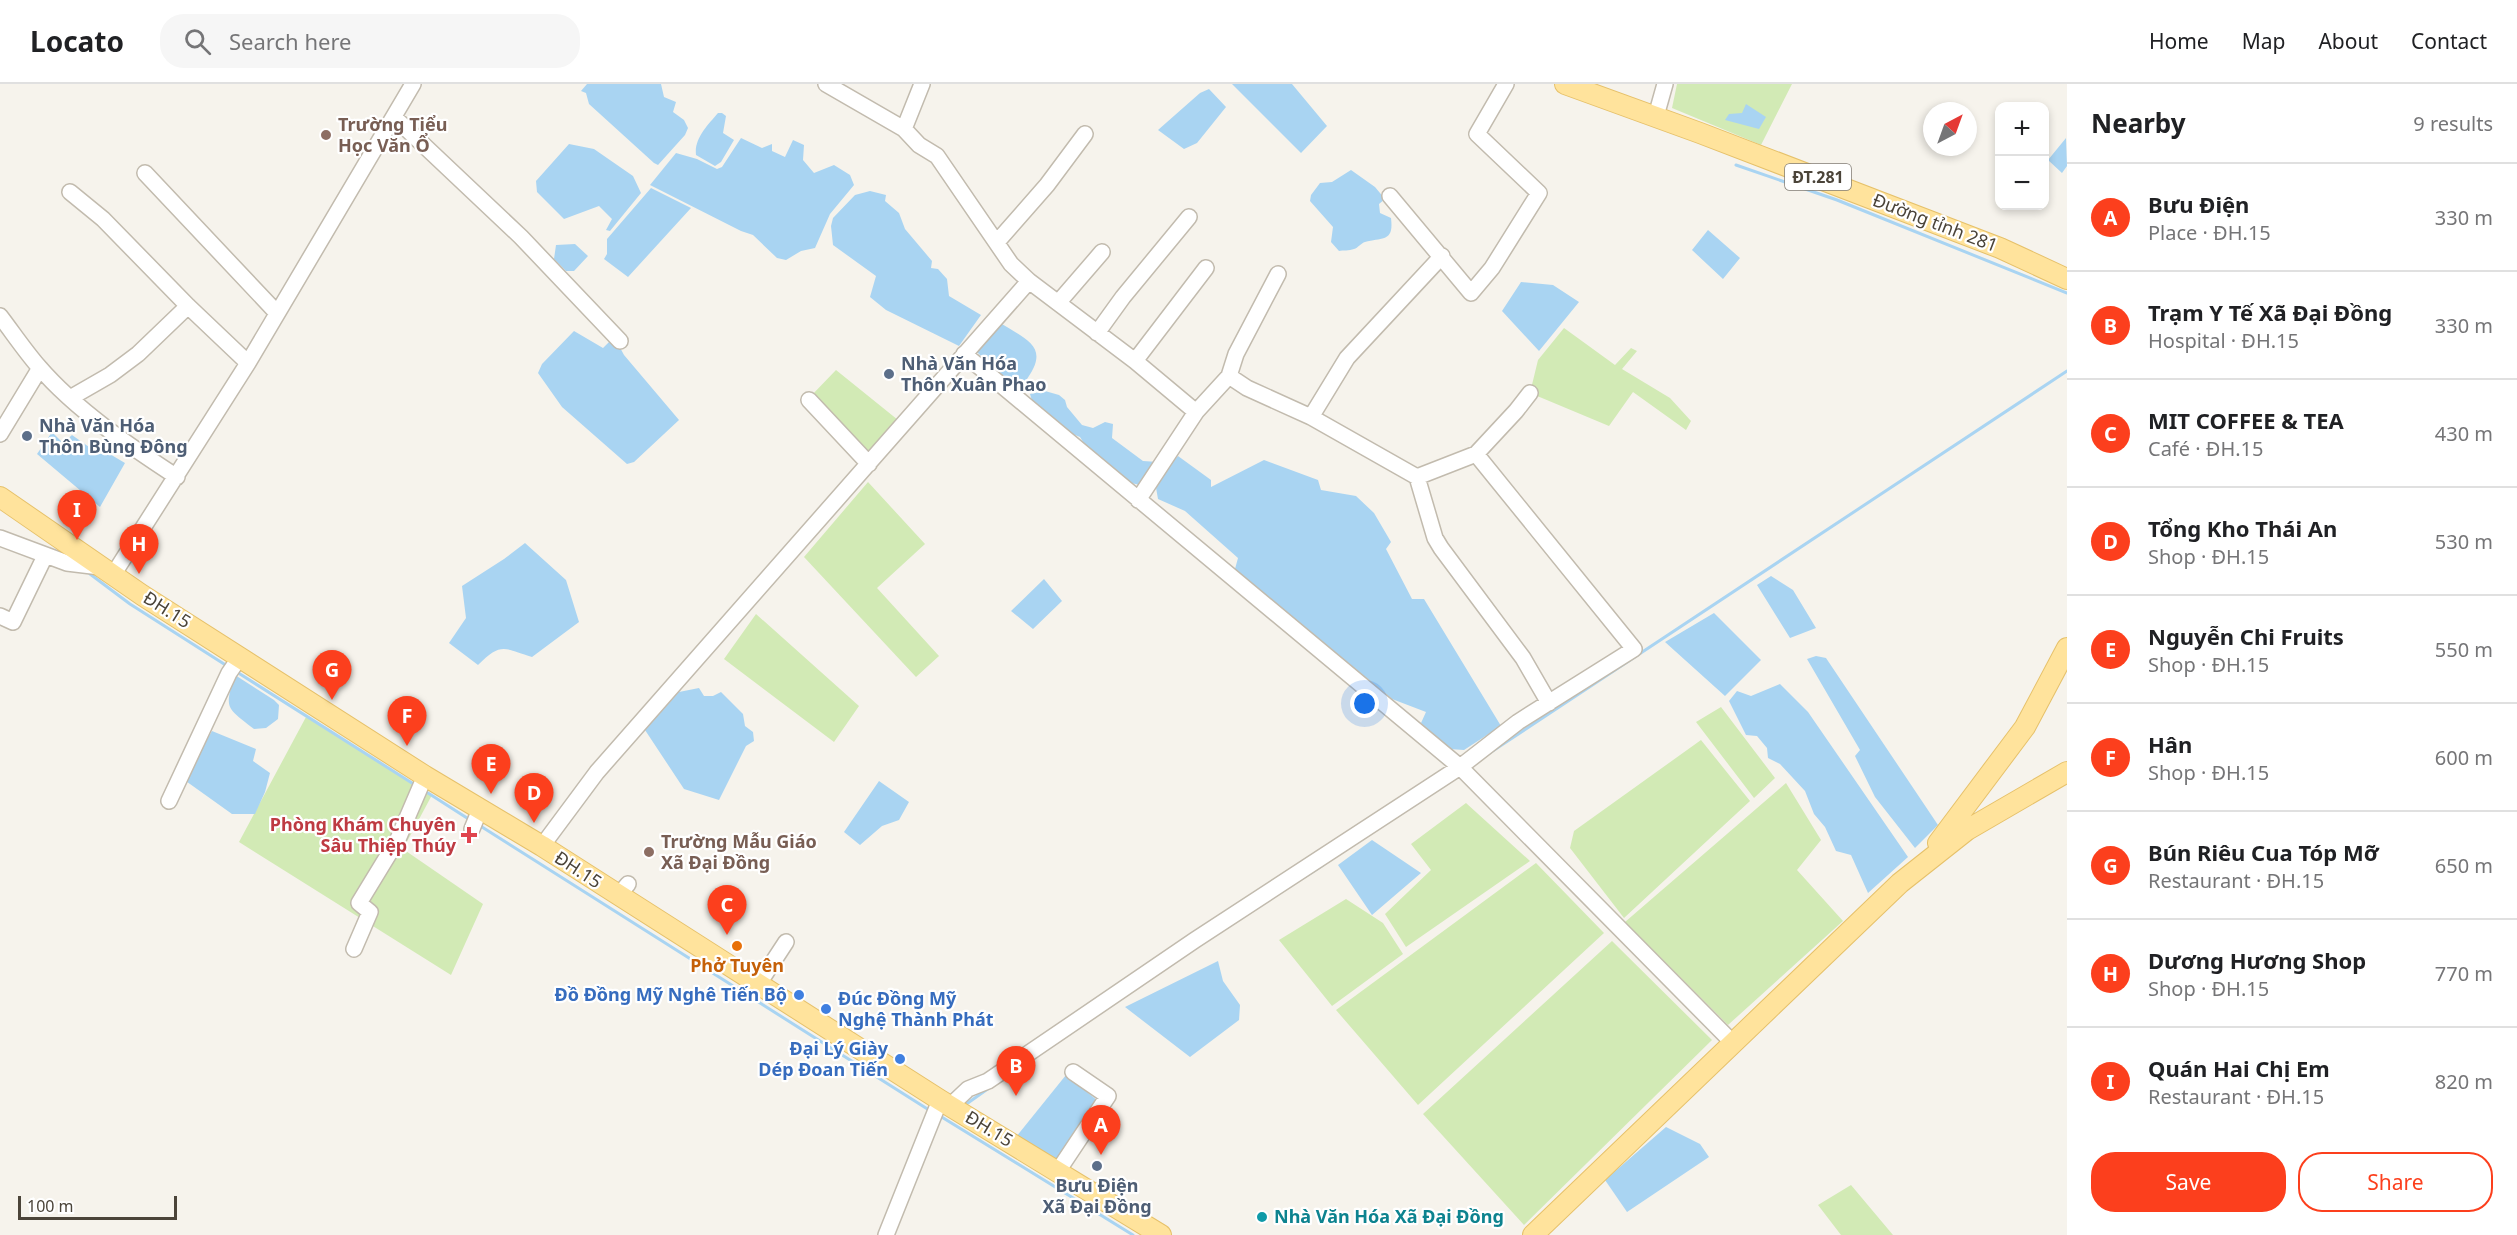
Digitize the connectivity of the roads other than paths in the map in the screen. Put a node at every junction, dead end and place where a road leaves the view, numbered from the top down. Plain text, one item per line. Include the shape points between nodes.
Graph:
1 (413, 84) edge
2 (826, 84) edge
3 (922, 84) edge
4 (1506, 84) edge
5 (1565, 84) edge
6 (1665, 84) edge
7 (1656, 116) junction
8 (395, 118) junction
9 (904, 129) junction
10 (1084, 134) dead end
11 (145, 173) dead end
12 (70, 192) dead end
13 (1390, 196) dead end
14 (1189, 217) dead end
15 (997, 242) junction
16 (1102, 252) dead end
17 (1442, 256) junction
18 (1206, 268) dead end
19 (1278, 274) dead end
20 (2067, 279) edge
21 (1029, 281) junction
22 (1058, 303) junction
23 (188, 306) junction
24 (277, 313) junction
25 (0, 316) edge
26 (1098, 333) junction
27 (620, 341) dead end
28 (964, 354) junction
29 (1135, 361) junction
30 (248, 363) junction
31 (40, 368) junction
32 (1228, 376) junction
33 (1530, 393) dead end
34 (70, 398) junction
35 (809, 400) dead end
36 (1196, 412) junction
37 (1311, 417) junction
38 (0, 434) edge
39 (1476, 454) junction
40 (869, 464) junction
41 (177, 477) junction
42 (1417, 477) junction
43 (0, 497) edge
44 (1138, 500) junction
45 (0, 538) edge
46 (45, 556) junction
47 (107, 571) junction
48 (0, 616) edge
49 (2067, 648) edge
50 (240, 657) junction
51 (1549, 703) junction
52 (1460, 767) junction
53 (2067, 772) edge
54 (425, 776) junction
55 (169, 801) dead end
56 (480, 809) junction
57 (472, 829) dead end
58 (542, 846) junction
59 (1923, 864) junction
60 (786, 942) dead end
61 (354, 949) dead end
62 (758, 985) junction
63 (1733, 1043) junction
64 (1073, 1072) dead end
65 (945, 1103) junction
66 (1058, 1171) junction
67 (886, 1235) edge
68 (1161, 1235) edge
69 (1533, 1235) edge

1 - 8 street
2 - 9 street
3 - 9 street
4 - 17 street via 1477,134 1539,193 1492,268 1471,293
5 - 7 main road, Đường tỉnh 281 / ĐT.281
6 - 7 street
7 - 20 main road, Đường tỉnh 281 / ĐT.281 via 2000,248
8 - 24 street via 361,162
8 - 27 street via 521,237
9 - 15 street via 937,156
10 - 15 street via 1047,185
11 - 24 street
12 - 23 street via 103,219
13 - 17 street
14 - 26 street
15 - 21 street via 1011,264
16 - 22 street
17 - 37 street via 1347,358
18 - 29 street
19 - 32 street
21 - 22 street
21 - 28 street
22 - 26 street
23 - 30 street
23 - 34 street via 138,354
24 - 30 street
25 - 31 street
26 - 29 street
28 - 40 street
28 - 44 street
29 - 36 street
30 - 41 street
31 - 34 street
31 - 38 street
32 - 36 street
32 - 37 street
33 - 39 street
34 - 41 street
35 - 40 street
36 - 44 street
37 - 42 street
39 - 42 street
39 - 51 street via 1634,649
40 - 58 street via 597,772
41 - 47 street
42 - 51 street via 1435,538 1523,658
43 - 47 main road, ĐH.15 / ĐH.15
44 - 52 street
45 - 46 street
46 - 47 street
46 - 48 street via 13,622
47 - 50 main road, ĐH.15 / ĐH.15
49 - 59 main road via 2025,727
50 - 54 main road, ĐH.15 / ĐH.15
50 - 55 street
51 - 52 street
52 - 63 street
52 - 65 street via 988,1081
53 - 59 main road via 1967,830
54 - 56 main road, ĐH.15 / ĐH.15
54 - 61 street via 398,839 359,903 370,912
56 - 57 street
56 - 58 main road, ĐH.15 / ĐH.15
58 - 62 main road, ĐH.15 / ĐH.15 via 623,890
59 - 63 main road
60 - 62 street
62 - 65 main road, ĐH.15 / ĐH.15
63 - 69 main road
64 - 66 street via 1108,1096
65 - 66 main road, ĐH.15 / ĐH.15 via 997,1129
65 - 67 street
66 - 68 main road, ĐH.15 / ĐH.15 via 1082,1182

